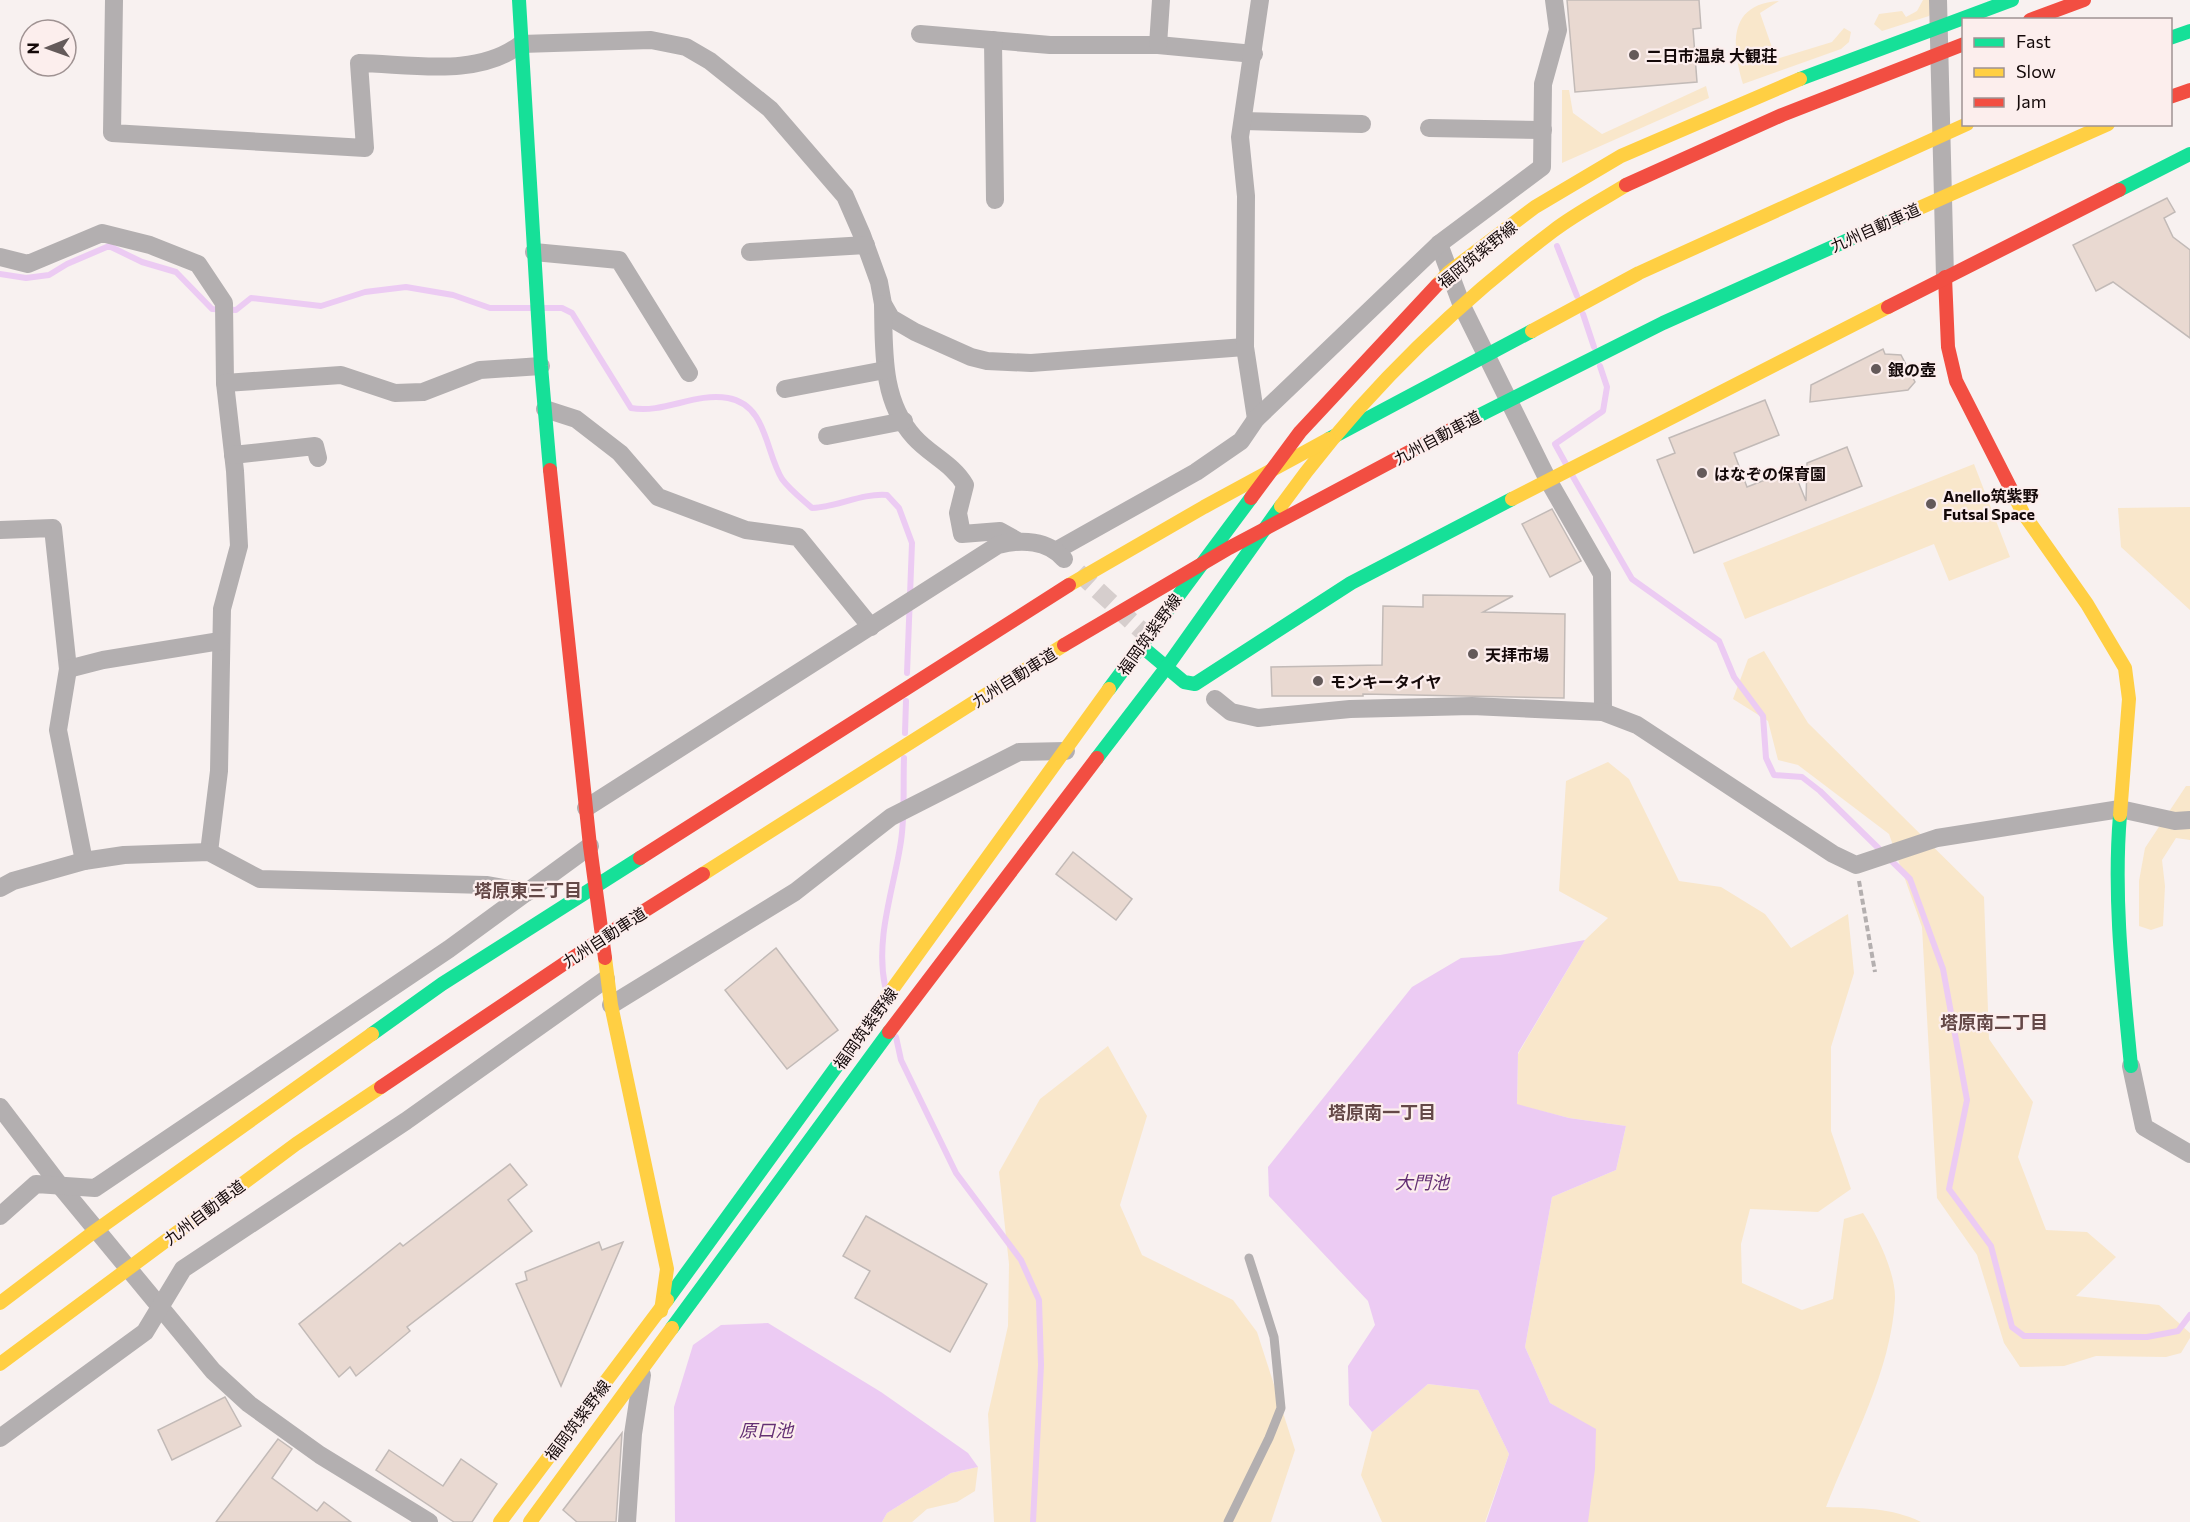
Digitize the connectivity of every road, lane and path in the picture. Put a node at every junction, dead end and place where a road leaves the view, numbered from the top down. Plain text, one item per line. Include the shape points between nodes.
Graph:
1 (114, 0) edge
2 (519, 0) edge
3 (1161, 0) edge
4 (1260, 0) edge
5 (1554, 0) edge
6 (1938, 0) edge
7 (2012, 0) edge
8 (2084, 0) edge
9 (1964, 18) edge
10 (2035, 18) edge
11 (1962, 19) edge
12 (1940, 27) junction
13 (2190, 31) edge
14 (920, 34) dead end
15 (2172, 37) edge
16 (993, 40) junction
17 (521, 44) junction
18 (1158, 45) junction
19 (1962, 45) edge
20 (1940, 53) junction
21 (1254, 54) junction
22 (2190, 90) edge
23 (2172, 97) edge
24 (1243, 121) junction
25 (1362, 124) dead end
26 (1962, 126) edge
27 (2104, 126) edge
28 (1429, 128) dead end
29 (1543, 129) junction
30 (2190, 154) edge
31 (995, 200) dead end
32 (1439, 244) junction
33 (866, 245) junction
34 (534, 252) junction
35 (750, 252) dead end
36 (0, 257) edge
37 (1449, 272) junction
38 (1945, 277) junction
39 (883, 304) junction
40 (1462, 306) junction
41 (1245, 347) junction
42 (541, 366) junction
43 (885, 370) junction
44 (689, 373) dead end
45 (225, 383) junction
46 (785, 389) dead end
47 (545, 409) junction
48 (1256, 419) junction
49 (904, 421) junction
50 (827, 436) dead end
51 (233, 455) junction
52 (318, 458) dead end
53 (1548, 480) junction
54 (0, 530) edge
55 (1016, 540) junction
56 (871, 627) junction
57 (220, 641) junction
58 (1140, 645) junction
59 (1166, 668) junction
60 (68, 669) junction
61 (1215, 699) dead end
62 (1603, 712) junction
63 (1066, 751) junction
64 (586, 808) junction
65 (2120, 809) junction
66 (2190, 820) edge
67 (590, 846) junction
68 (209, 852) junction
69 (84, 861) junction
70 (1856, 865) junction
71 (0, 888) edge
72 (528, 892) junction
73 (1875, 972) dead end
74 (606, 979) junction
75 (611, 1005) junction
76 (2131, 1066) joint
77 (0, 1107) edge
78 (2190, 1154) edge
79 (61, 1187) junction
80 (0, 1216) edge
81 (1249, 1258) dead end
82 (0, 1303) edge
83 (663, 1306) junction
84 (161, 1308) junction
85 (0, 1364) edge
86 (642, 1371) junction
87 (0, 1438) edge
88 (429, 1522) edge
89 (500, 1522) edge
90 (530, 1522) edge
91 (627, 1522) edge
92 (1228, 1522) edge

1 - 17 street via 112,133 365,148 359,63 466,65 505,57
2 - 17 main road
3 - 18 street
4 - 21 street
5 - 29 street via 1558,30 1543,84
6 - 12 street
7 - 9 main road, 福岡筑紫野線
8 - 10 main road
11 - 12 main road, 福岡筑紫野線
12 - 20 street
12 - 37 main road, 福岡筑紫野線 via 1771,90 1621,156 1535,207
13 - 15 main road
14 - 16 street
16 - 18 street via 1050,45
16 - 31 street
17 - 33 street via 651,40 686,47 710,61 770,110 800,142 845,196
17 - 34 main road
18 - 21 street
19 - 20 main road, 福岡筑紫野線
20 - 38 street
20 - 40 main road, 福岡筑紫野線 via 1782,115 1640,177 1554,230
21 - 24 street
22 - 23 main road
24 - 25 street
24 - 41 street via 1240,137 1246,196
26 - 82 main road via 1639,273 1204,507 1060,590 442,984
27 - 85 main road, 九州自動車道 via 1652,328 1229,548 1081,635 617,928 296,1144
28 - 29 street
29 - 32 street via 1542,167
30 - 38 main road
32 - 37 street
32 - 48 street
33 - 35 street
33 - 39 street
34 - 42 main road
34 - 44 street via 620,260
36 - 45 street via 28,264 102,233 150,245 198,264 224,303
37 - 40 street
37 - 58 main road, 福岡筑紫野線 via 1300,432
38 - 53 main road
38 - 65 main road via 1948,347 1956,381 2023,513 2126,668 2129,699
39 - 41 street via 891,318 915,332 987,361 1031,363
39 - 43 street
40 - 53 street
40 - 59 main road, 福岡筑紫野線 via 1390,374 1300,480
41 - 48 street
42 - 45 street via 480,370 423,392 395,393 341,375
42 - 47 main road
43 - 46 street
43 - 49 street via 894,405
45 - 51 street
47 - 56 street via 576,419 620,453 658,497 746,530 798,537
47 - 64 main road
48 - 55 street via 1241,441 1061,554 1030,541
49 - 50 street
49 - 55 street via 913,437 958,473 964,485 958,513 962,534 1000,531
51 - 52 street via 315,446
51 - 57 street via 240,546 222,609
53 - 59 main road via 1351,583 1195,684 1184,682
53 - 62 street via 1602,573
54 - 60 street via 53,528
55 - 56 street via 998,545
56 - 64 street
57 - 60 street
57 - 68 street via 219,771
58 - 59 main road
58 - 63 main road, 福岡筑紫野線
59 - 86 main road, 福岡筑紫野線 via 950,950
60 - 69 street via 58,730
61 - 62 street via 1232,712 1257,718 1350,709 1472,706
62 - 70 street via 1637,725 1833,854
63 - 75 street via 1019,752 891,817 795,892
63 - 83 main road, 福岡筑紫野線
64 - 67 main road
65 - 66 street via 2175,821
65 - 70 street via 1937,838
65 - 76 main road via 2122,976
67 - 72 street
67 - 74 main road
68 - 69 street via 124,855
68 - 72 street via 260,879 486,885
69 - 71 street
70 - 73 path
72 - 79 street via 95,1188
74 - 75 main road
74 - 84 street via 406,1121 183,1269
75 - 83 main road via 667,1269
76 - 78 street via 2144,1127
77 - 79 street
79 - 80 street via 36,1184
79 - 84 street
81 - 92 lane via 1274,1337 1281,1407
83 - 86 main road
83 - 89 main road, 福岡筑紫野線
84 - 87 street via 145,1332
84 - 88 street via 213,1371 249,1404 320,1455
86 - 90 main road, 福岡筑紫野線
86 - 91 street

